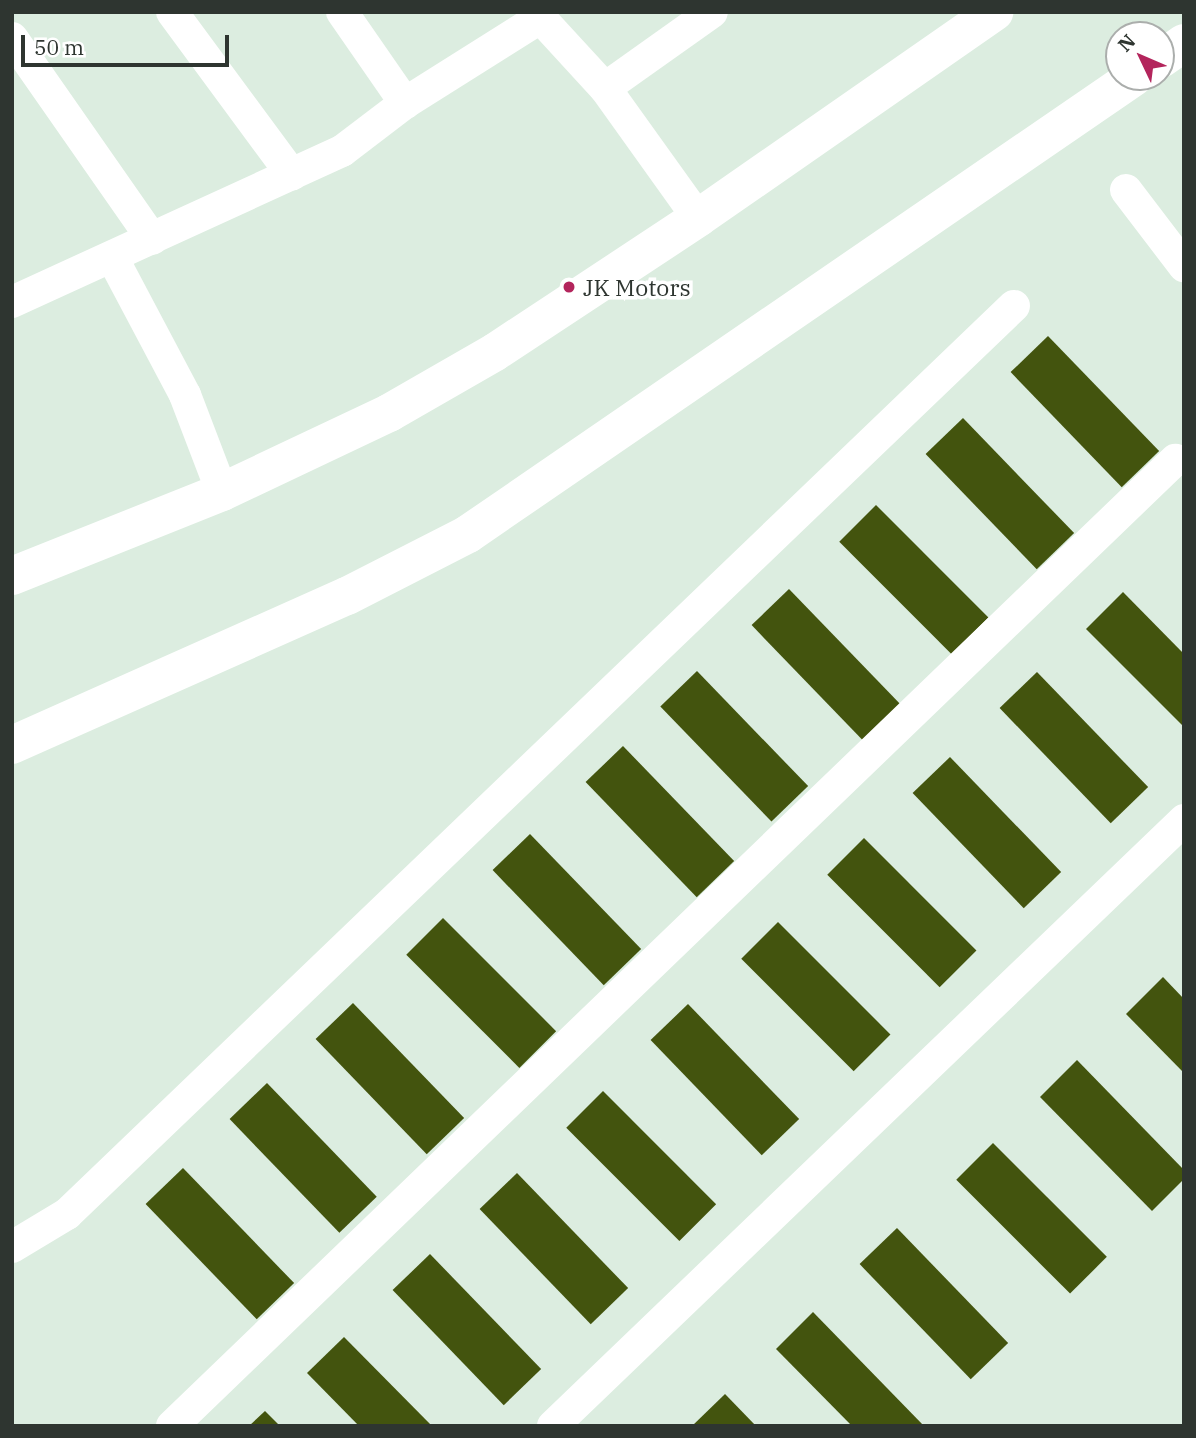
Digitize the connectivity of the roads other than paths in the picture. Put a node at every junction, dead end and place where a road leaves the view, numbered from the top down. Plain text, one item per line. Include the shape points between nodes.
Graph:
1 (172, 12) edge
2 (342, 12) edge
3 (712, 12) edge
4 (994, 12) edge
5 (537, 15) edge
6 (12, 38) edge
7 (605, 88) junction
8 (1114, 91) edge
9 (405, 103) junction
10 (292, 175) junction
11 (1126, 190) dead end
12 (698, 218) junction
13 (152, 239) junction
14 (112, 257) junction
15 (1184, 266) edge
16 (14, 299) edge
17 (1014, 306) dead end
18 (1175, 460) dead end
19 (222, 492) junction
20 (12, 576) edge
21 (12, 745) edge
22 (1184, 820) edge
23 (12, 1247) edge
24 (172, 1426) edge
25 (553, 1426) edge

1 - 10 street
2 - 9 street
3 - 7 street
4 - 12 main road
5 - 7 street
5 - 9 street
6 - 13 street
7 - 12 street
8 - 21 main road via 468,534 347,596
9 - 10 street via 342,151
10 - 13 street
11 - 15 street
12 - 19 main road via 495,352 401,406
13 - 14 street
14 - 16 street
14 - 19 street via 185,395
17 - 23 street via 67,1214
18 - 24 street
19 - 20 main road
22 - 25 street

